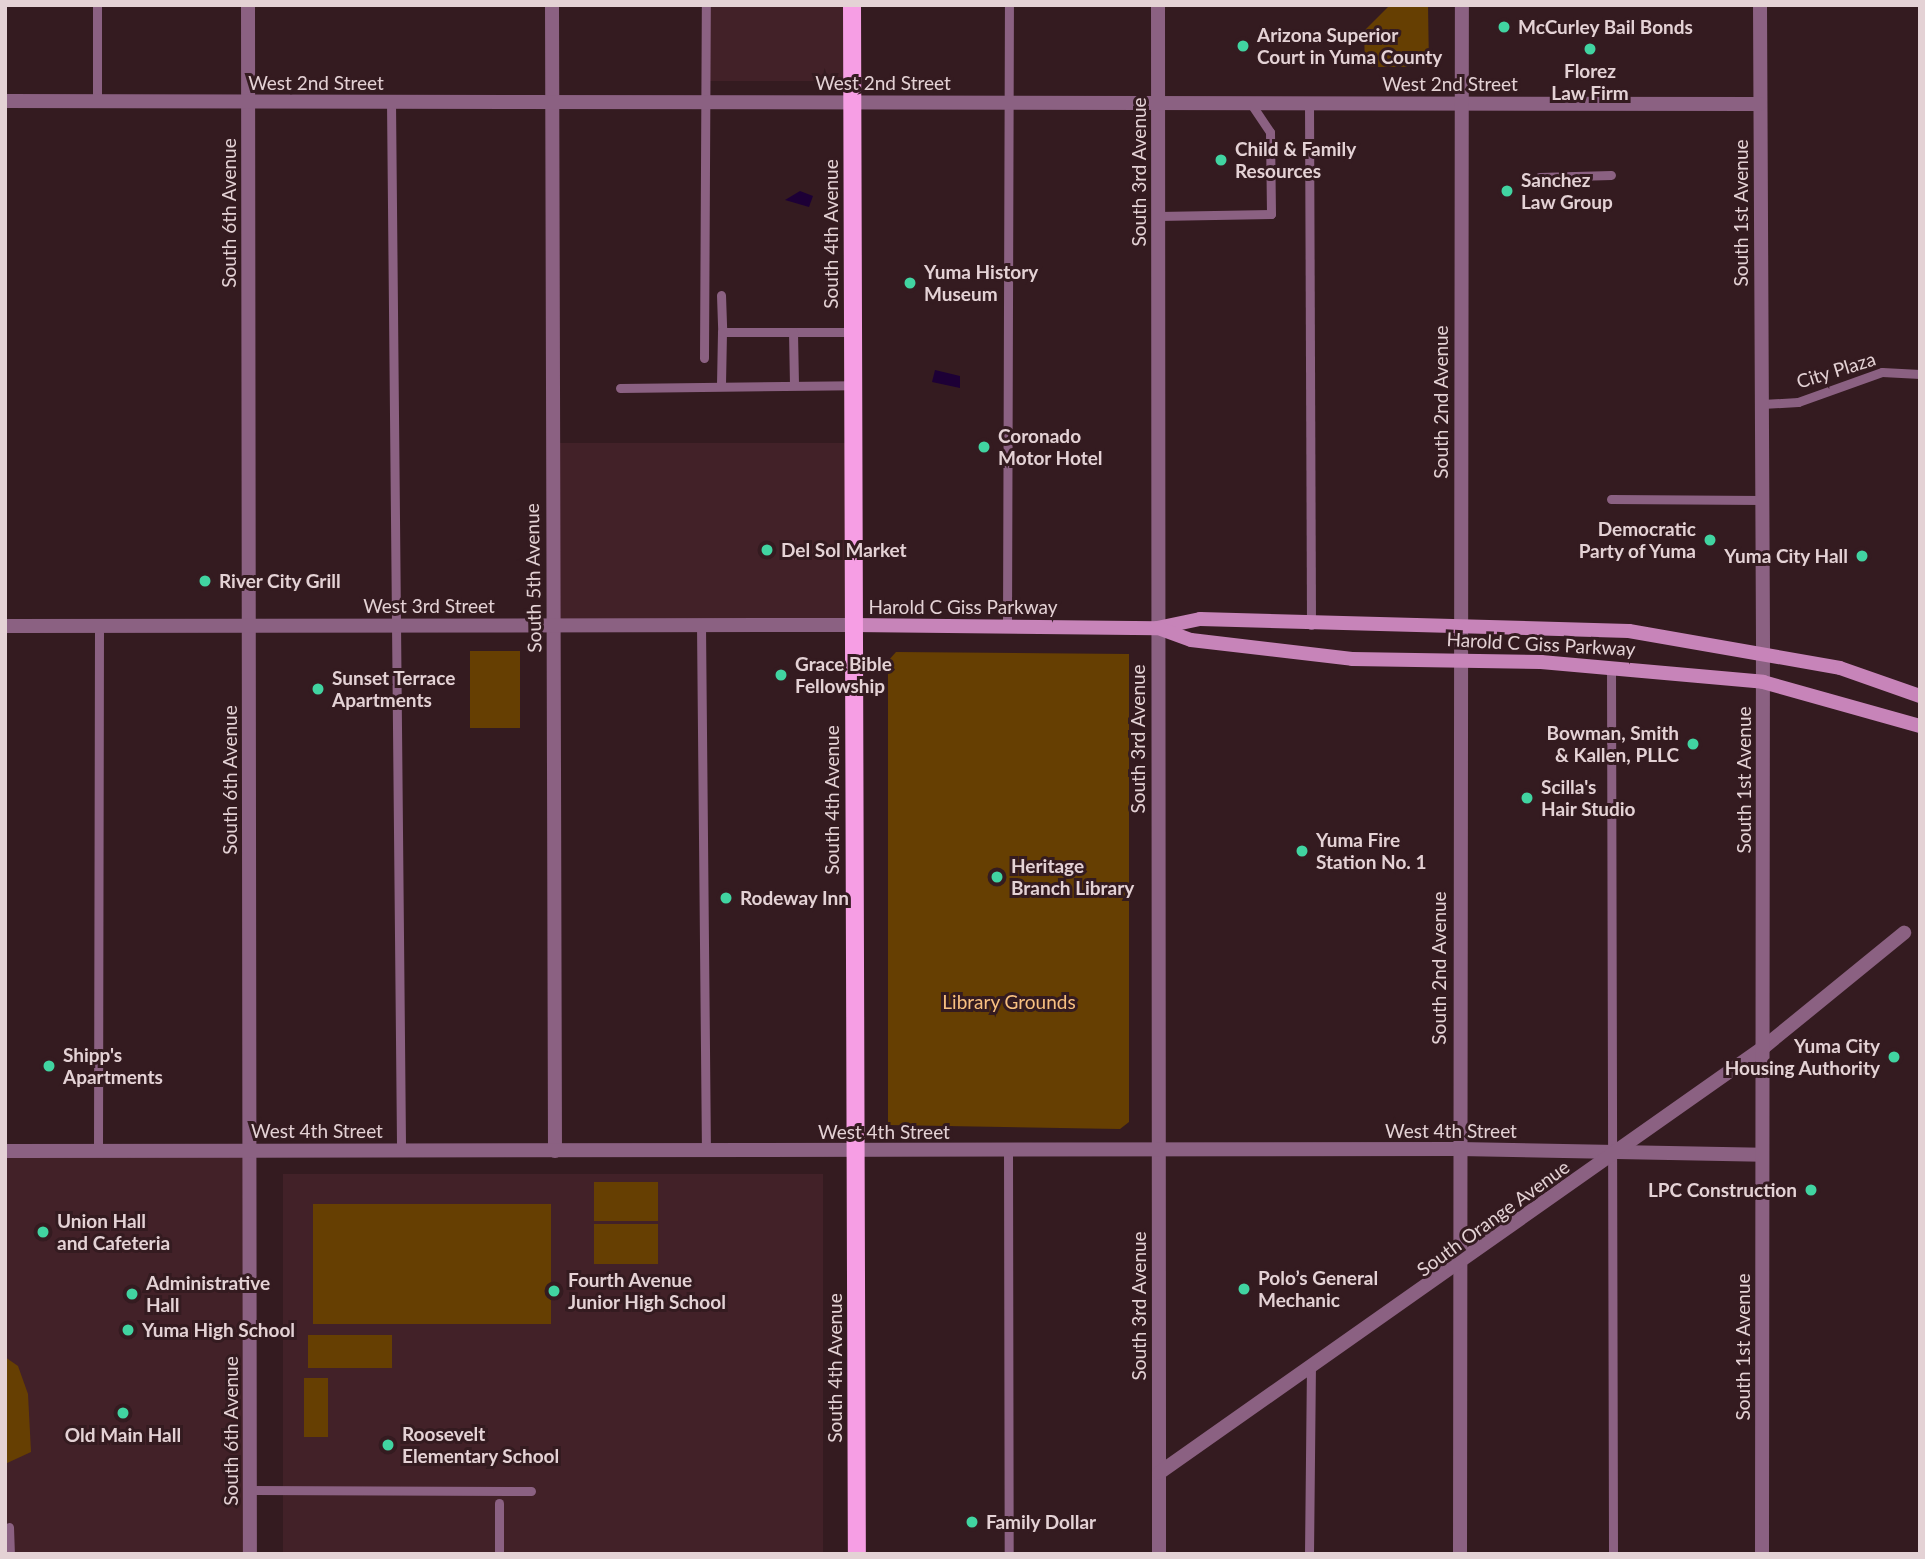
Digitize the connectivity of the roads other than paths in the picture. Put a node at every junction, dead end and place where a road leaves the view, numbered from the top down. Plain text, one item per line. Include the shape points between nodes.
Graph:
1 (97, 5) edge
2 (248, 5) edge
3 (552, 5) edge
4 (706, 5) edge
5 (852, 5) edge
6 (1009, 5) edge
7 (1158, 5) edge
8 (1462, 5) edge
9 (1760, 5) edge
10 (5, 101) edge
11 (97, 101) junction
12 (248, 102) junction
13 (391, 102) junction
14 (552, 102) junction
15 (706, 103) junction
16 (852, 103) junction
17 (1010, 103) junction
18 (1159, 103) junction
19 (1309, 103) junction
20 (1251, 104) junction
21 (1461, 104) junction
22 (1760, 104) junction
23 (1611, 175) dead end
24 (1539, 177) dead end
25 (1158, 216) junction
26 (721, 295) dead end
27 (722, 332) junction
28 (793, 332) junction
29 (852, 332) junction
30 (704, 358) dead end
31 (1920, 374) edge
32 (721, 384) junction
33 (794, 384) junction
34 (852, 385) junction
35 (620, 388) dead end
36 (1762, 404) junction
37 (1611, 499) dead end
38 (1762, 500) junction
39 (553, 625) junction
40 (701, 625) junction
41 (853, 625) junction
42 (1311, 625) junction
43 (1460, 625) junction
44 (5, 626) edge
45 (99, 626) junction
46 (249, 626) junction
47 (396, 626) junction
48 (1006, 626) junction
49 (1157, 628) junction
50 (1763, 653) junction
51 (1460, 659) junction
52 (1611, 666) junction
53 (1763, 682) junction
54 (1920, 696) edge
55 (1920, 726) edge
56 (1904, 933) dead end
57 (1764, 1047) junction
58 (1459, 1149) junction
59 (98, 1150) junction
60 (250, 1150) junction
61 (5, 1151) edge
62 (401, 1151) junction
63 (555, 1151) junction
64 (706, 1151) junction
65 (855, 1151) junction
66 (1008, 1151) junction
67 (1158, 1151) junction
68 (1616, 1152) junction
69 (1762, 1155) junction
70 (1461, 1265) junction
71 (1311, 1369) junction
72 (1159, 1473) junction
73 (250, 1490) junction
74 (531, 1491) dead end
75 (499, 1503) dead end
76 (9, 1527) dead end
77 (10, 1554) edge
78 (250, 1554) edge
79 (499, 1554) edge
80 (857, 1554) edge
81 (1009, 1554) edge
82 (1159, 1554) edge
83 (1309, 1554) edge
84 (1460, 1554) edge
85 (1613, 1554) edge
86 (1762, 1554) edge

1 - 11 lane
2 - 12 street, South 6th Avenue
3 - 14 street, South 5th Avenue
4 - 15 lane
5 - 16 main road, South 4th Avenue
6 - 17 lane
7 - 18 street, South 3rd Avenue
8 - 21 street, South 2nd Avenue
9 - 22 street, South 1st Avenue
10 - 11 street, West 2nd Street
11 - 12 street, West 2nd Street
12 - 13 street, West 2nd Street
12 - 46 street, South 6th Avenue
13 - 14 street, West 2nd Street
13 - 47 lane
14 - 15 street, West 2nd Street
14 - 39 street, South 5th Avenue
15 - 16 street, West 2nd Street
15 - 30 lane
16 - 17 street, West 2nd Street
16 - 29 main road, South 4th Avenue
17 - 18 street, West 2nd Street
17 - 48 lane
18 - 20 street, West 2nd Street
18 - 25 street, South 3rd Avenue
19 - 20 street, West 2nd Street
19 - 21 street, West 2nd Street
19 - 42 lane
20 - 25 lane via 1270,132 1271,214
21 - 22 street, West 2nd Street
21 - 43 street, South 2nd Avenue
22 - 36 street, South 1st Avenue
23 - 24 lane
25 - 49 street, South 3rd Avenue
26 - 27 lane
27 - 28 lane
27 - 32 lane
28 - 29 lane
28 - 33 lane
29 - 34 main road, South 4th Avenue
31 - 36 lane, City Plaza via 1882,372 1798,402
32 - 33 lane
32 - 35 lane via 706,389
33 - 34 lane
34 - 41 main road, South 4th Avenue
36 - 38 street, South 1st Avenue
37 - 38 lane
38 - 50 street, South 1st Avenue
39 - 40 street, West 3rd Street
39 - 47 street, West 3rd Street
39 - 63 street, South 5th Avenue
40 - 41 street, West 3rd Street
40 - 64 lane
41 - 48 main road, Harold C Giss Parkway
41 - 65 main road, South 4th Avenue
42 - 43 main road, Harold C Giss Parkway
42 - 49 main road, Harold C Giss Parkway via 1200,618
43 - 50 main road, Harold C Giss Parkway via 1629,631
43 - 51 street, South 2nd Avenue
44 - 45 street, West 3rd Street
45 - 46 street, West 3rd Street
45 - 59 lane
46 - 47 street, West 3rd Street
46 - 60 street, South 6th Avenue
47 - 62 lane
48 - 49 main road, Harold C Giss Parkway
49 - 51 main road, Harold C Giss Parkway via 1191,640 1353,659
49 - 67 street, South 3rd Avenue
50 - 53 street, South 1st Avenue
50 - 54 main road, Harold C Giss Parkway via 1840,668
51 - 52 main road, Harold C Giss Parkway
51 - 58 street, South 2nd Avenue
52 - 53 main road, Harold C Giss Parkway
52 - 68 lane
53 - 55 main road, Harold C Giss Parkway
53 - 57 street, South 1st Avenue
56 - 57 street, South Orange Avenue
57 - 68 street, South Orange Avenue
57 - 69 street, South 1st Avenue
58 - 67 street, West 4th Street
58 - 68 street, West 4th Street
58 - 70 street, South 2nd Avenue
59 - 60 street, West 4th Street
59 - 61 street, West 4th Street
60 - 62 street, West 4th Street
60 - 73 street, South 6th Avenue
62 - 63 street, West 4th Street
63 - 64 street, West 4th Street
64 - 65 street, West 4th Street
65 - 66 street, West 4th Street
65 - 80 main road, South 4th Avenue
66 - 67 street, West 4th Street
66 - 81 lane
67 - 72 street, South 3rd Avenue
68 - 69 street, West 4th Street
68 - 70 street, South Orange Avenue
68 - 85 lane
69 - 86 street, South 1st Avenue
70 - 71 street, South Orange Avenue
70 - 84 street, South 2nd Avenue
71 - 72 street, South Orange Avenue
71 - 83 lane
72 - 82 street
73 - 74 lane
73 - 78 street, South 6th Avenue
75 - 79 lane
76 - 77 lane

